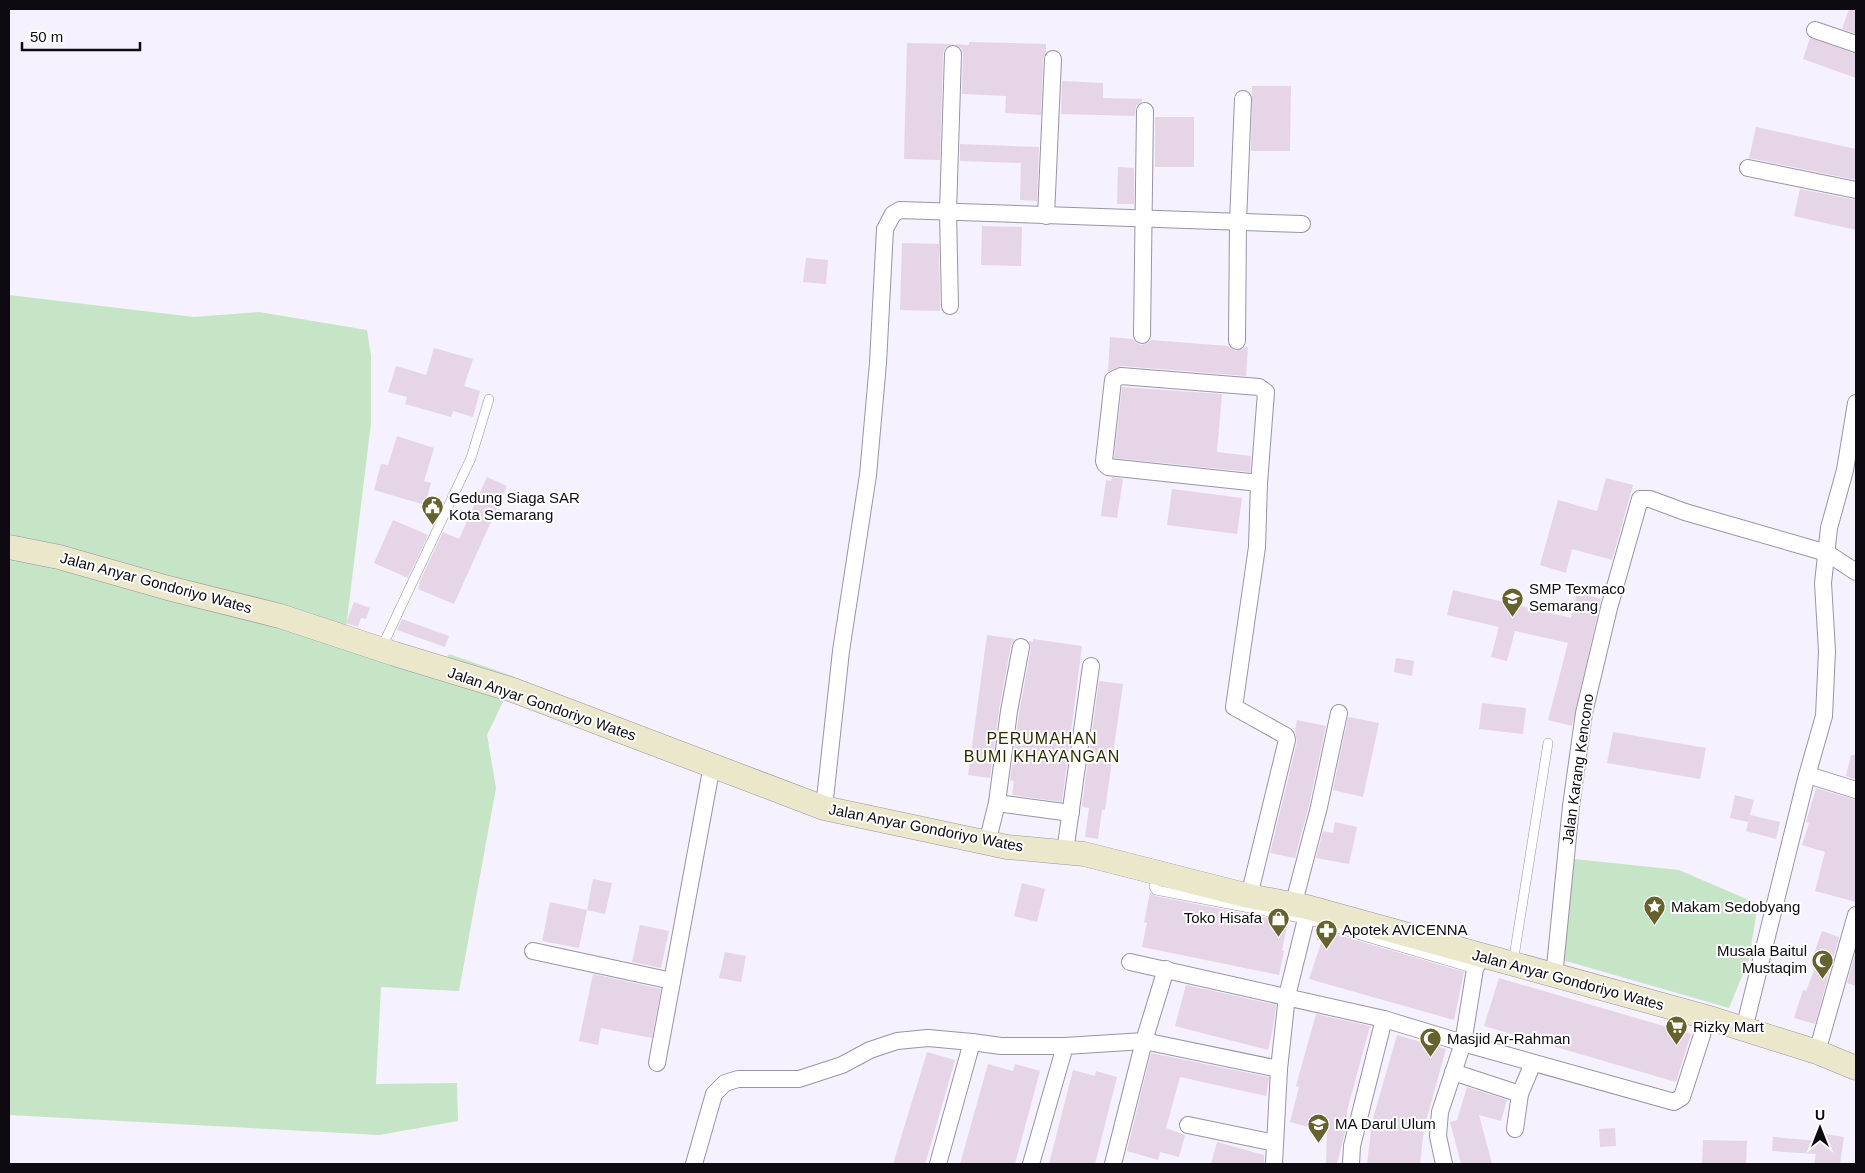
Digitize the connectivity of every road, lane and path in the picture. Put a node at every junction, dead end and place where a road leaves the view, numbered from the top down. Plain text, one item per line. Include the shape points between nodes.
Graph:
1 (1815, 30) dead end
2 (1856, 44) edge
3 (953, 54) dead end
4 (1053, 58) dead end
5 (1243, 99) dead end
6 (1145, 111) dead end
7 (1748, 168) dead end
8 (1856, 190) edge
9 (948, 212) junction
10 (1046, 216) junction
11 (1143, 219) junction
12 (1238, 222) junction
13 (1302, 224) dead end
14 (950, 306) dead end
15 (1142, 335) dead end
16 (1237, 341) dead end
17 (489, 399) dead end
18 (1856, 404) edge
19 (1259, 483) junction
20 (9, 547) edge
21 (1827, 553) junction
22 (1856, 572) edge
23 (1021, 647) dead end
24 (381, 650) junction
25 (1091, 666) dead end
26 (1338, 713) dead end
27 (1548, 743) dead end
28 (712, 766) junction
29 (1808, 775) junction
30 (1856, 790) edge
31 (997, 803) junction
32 (824, 808) junction
33 (1071, 813) junction
34 (987, 843) junction
35 (1065, 852) junction
36 (1158, 873) junction
37 (1249, 896) junction
38 (1302, 911) junction
39 (1856, 915) edge
40 (533, 951) dead end
41 (1130, 962) dead end
42 (1478, 963) junction
43 (1512, 965) junction
44 (1166, 969) junction
45 (1554, 977) junction
46 (672, 981) junction
47 (1287, 996) junction
48 (1384, 1018) junction
49 (1706, 1018) junction
50 (1744, 1029) junction
51 (1144, 1041) junction
52 (972, 1042) junction
53 (1463, 1043) junction
54 (1065, 1046) junction
55 (1817, 1052) junction
56 (1533, 1062) junction
57 (657, 1063) dead end
58 (1856, 1068) edge
59 (1280, 1069) junction
60 (1453, 1072) junction
61 (1520, 1094) junction
62 (1188, 1125) dead end
63 (1515, 1129) dead end
64 (1438, 1136) junction
65 (1275, 1143) junction
66 (694, 1164) edge
67 (938, 1164) edge
68 (1031, 1164) edge
69 (1113, 1164) edge
70 (1274, 1164) edge
71 (1351, 1164) edge
72 (1433, 1164) edge
73 (1444, 1164) edge

1 - 2 street
3 - 9 street
4 - 10 street
5 - 12 street
6 - 11 street
7 - 8 street
9 - 10 street
9 - 14 street
9 - 32 street via 900,210 893,214 885,229 868,475 841,651
10 - 11 street
11 - 12 street
11 - 15 street
12 - 13 street
12 - 16 street
17 - 24 lane via 472,458
18 - 21 street via 1845,470 1829,528
19 - 19 street via 1266,392 1263,389 1121,376 1113,380 1105,464
19 - 37 street via 1257,547 1234,707 1286,736 1287,740
20 - 24 street, Jalan Anyar Gondoriyo Wates via 59,557 280,616
21 - 22 street
21 - 29 street via 1823,583 1827,651 1824,716
21 - 45 street, Jalan Karang Kencono via 1650,499 1640,499 1584,713 1570,806
23 - 31 street
24 - 28 street, Jalan Anyar Gondoriyo Wates via 513,690
25 - 33 street
26 - 38 street
27 - 43 lane
28 - 32 street, Jalan Anyar Gondoriyo Wates
28 - 46 street
29 - 30 street
29 - 50 street
31 - 33 street
31 - 34 street
32 - 34 street, Jalan Anyar Gondoriyo Wates
33 - 35 street
34 - 35 street, Jalan Anyar Gondoriyo Wates
35 - 36 street, Jalan Anyar Gondoriyo Wates
36 - 37 street, Jalan Anyar Gondoriyo Wates
36 - 38 lane via 1156,890
37 - 38 street, Jalan Anyar Gondoriyo Wates
38 - 42 street, Jalan Anyar Gondoriyo Wates
38 - 47 street
39 - 55 street
40 - 46 street
41 - 44 street
42 - 43 street, Jalan Anyar Gondoriyo Wates
42 - 53 street
43 - 45 street, Jalan Anyar Gondoriyo Wates
44 - 47 street
44 - 51 street
45 - 49 street, Jalan Anyar Gondoriyo Wates
46 - 57 street
47 - 48 street
47 - 59 street
48 - 53 street
48 - 71 street via 1352,1146
49 - 50 street, Jalan Anyar Gondoriyo Wates
49 - 56 street via 1682,1097 1674,1102
50 - 55 street, Jalan Anyar Gondoriyo Wates
51 - 54 street
51 - 59 street
51 - 69 street
52 - 54 street via 1001,1046
52 - 66 street via 928,1038 897,1041 799,1079 738,1079 725,1083 714,1094
52 - 67 street
53 - 56 street
53 - 60 street
54 - 68 street
55 - 58 street, Jalan Anyar Gondoriyo Wates
56 - 61 street
59 - 65 street
60 - 61 street
60 - 64 street via 1440,1112
61 - 63 street
62 - 65 street
64 - 72 street
64 - 73 street
65 - 70 street

